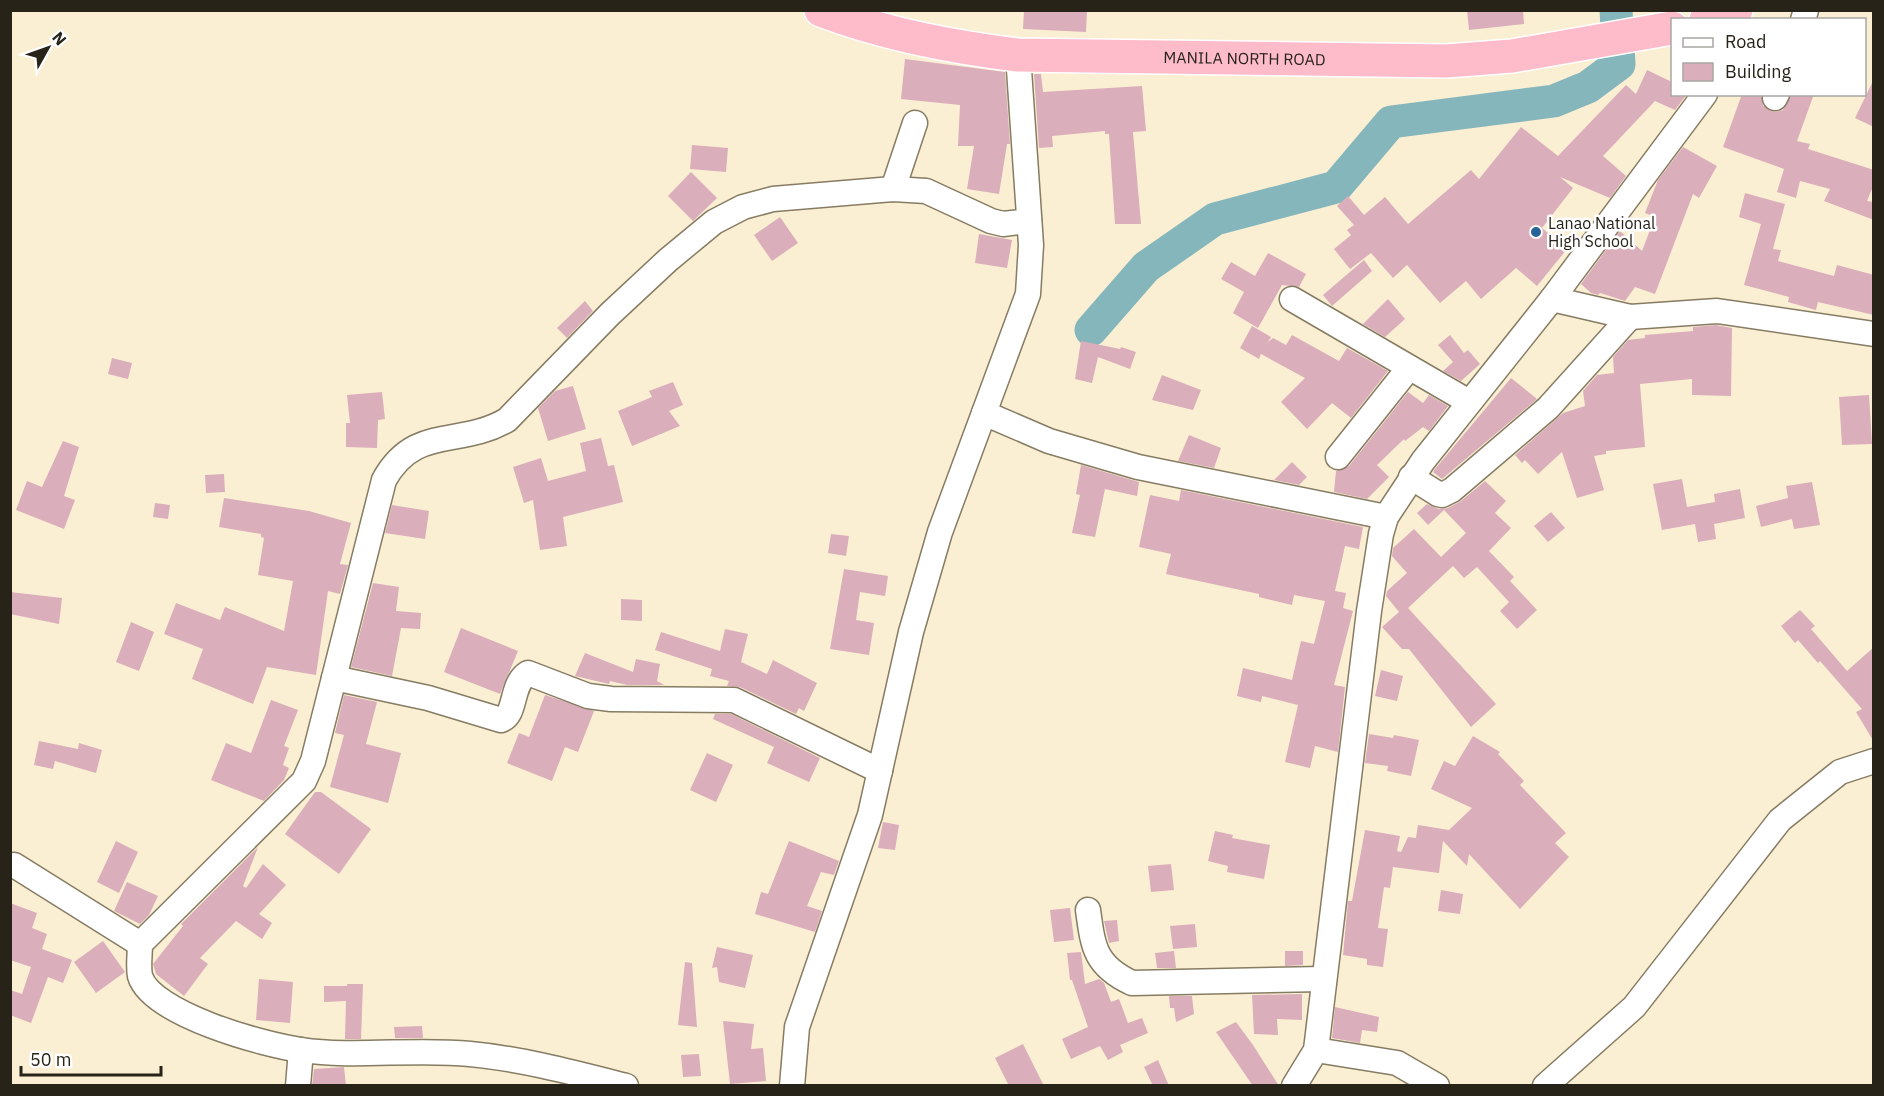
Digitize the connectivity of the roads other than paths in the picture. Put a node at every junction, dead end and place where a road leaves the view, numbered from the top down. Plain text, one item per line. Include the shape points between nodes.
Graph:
1 (820, 10) edge
2 (1671, 28) edge
3 (1018, 56) junction
4 (1704, 96) edge
5 (915, 123) dead end
6 (893, 189) junction
7 (1029, 221) junction
8 (1292, 299) dead end
9 (1552, 299) junction
10 (1630, 316) junction
11 (1874, 334) edge
12 (1409, 368) junction
13 (1469, 402) junction
14 (984, 413) junction
15 (1338, 458) dead end
16 (1412, 477) junction
17 (1386, 517) junction
18 (334, 678) junction
19 (1874, 761) edge
20 (880, 771) junction
21 (12, 861) edge
22 (1089, 910) dead end
23 (140, 944) junction
24 (1323, 979) junction
25 (301, 1050) junction
26 (1316, 1050) junction
27 (298, 1086) edge
28 (626, 1086) edge
29 (792, 1086) edge
30 (1294, 1086) edge
31 (1437, 1086) edge
32 (1545, 1086) edge

1 - 3 highway, MANILA NORTH ROAD via 953,47
2 - 3 highway, MANILA NORTH ROAD via 1512,56 1446,61
3 - 7 street
4 - 9 street
5 - 6 street
6 - 7 street via 926,191 1003,224
6 - 18 street via 773,199 743,207 714,222 610,314 507,420 468,436 412,447 395,461 384,480
7 - 14 street via 1028,294
8 - 12 street
9 - 10 street
9 - 13 street
10 - 11 street via 1716,311
10 - 16 street via 1548,408 1452,490 1438,494
12 - 13 street
12 - 15 street
13 - 16 street
14 - 17 street via 1049,441 1138,467
14 - 20 street via 937,543 911,632
16 - 17 street
17 - 24 street via 1369,611
18 - 20 street via 428,698 501,720 509,714 519,680 528,673 588,696 734,700
18 - 23 street via 313,761 304,781
19 - 32 street via 1834,776 1780,820 1634,1007
20 - 29 street via 870,815 797,1028
21 - 23 street
22 - 24 street via 1096,955 1115,974 1132,983
23 - 25 street via 141,977 154,997 188,1017
24 - 26 street
25 - 27 street
25 - 28 street via 468,1053 557,1068
26 - 30 street
26 - 31 street via 1397,1063

